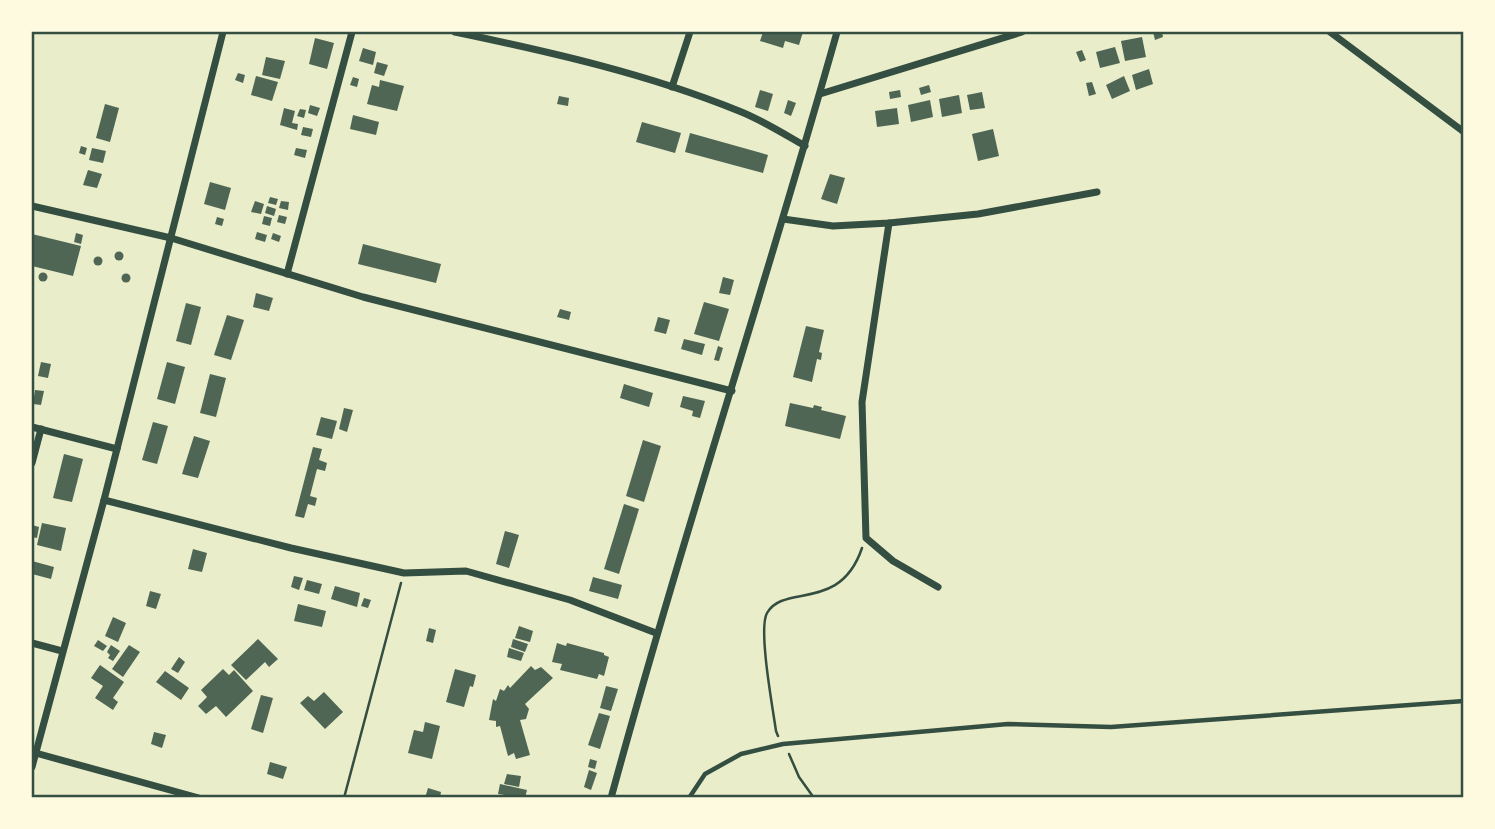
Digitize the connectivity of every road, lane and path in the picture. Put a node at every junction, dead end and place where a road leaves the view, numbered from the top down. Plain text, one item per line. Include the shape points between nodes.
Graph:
1 (223, 32) edge
2 (352, 32) edge
3 (455, 32) edge
4 (690, 32) edge
5 (837, 32) edge
6 (1023, 32) edge
7 (1330, 32) edge
8 (672, 87) junction
9 (820, 94) junction
10 (1464, 132) edge
11 (805, 146) junction
12 (1097, 192) dead end
13 (32, 206) edge
14 (783, 219) junction
15 (889, 223) junction
16 (171, 238) junction
17 (287, 274) junction
18 (732, 391) junction
19 (32, 427) edge
20 (41, 429) junction
21 (117, 449) junction
22 (32, 463) edge
23 (104, 500) junction
24 (866, 538) junction
25 (404, 573) junction
26 (938, 587) dead end
27 (656, 633) junction
28 (32, 643) edge
29 (62, 651) junction
30 (1464, 701) edge
31 (783, 744) junction
32 (34, 752) edge
33 (32, 767) edge
34 (200, 797) edge
35 (344, 797) edge
36 (611, 797) edge
37 (689, 797) edge
38 (814, 797) edge

1 - 16 street
2 - 17 street
3 - 8 street via 571,56
4 - 8 street
5 - 9 street
6 - 9 street
7 - 10 street
8 - 11 street via 741,111
9 - 11 street
11 - 14 street
12 - 15 street via 978,214
13 - 16 street
14 - 15 street via 833,226
14 - 18 street
15 - 24 street via 863,402
16 - 17 street
16 - 21 street
17 - 18 street
18 - 27 street
19 - 20 street
20 - 21 street
20 - 22 street
21 - 23 street
23 - 25 street
23 - 29 street
24 - 26 street via 893,561
24 - 31 path via 856,567 833,588 777,603 766,614 764,635 774,717
25 - 27 street via 466,571 570,600
25 - 35 path
27 - 36 street
28 - 29 street
29 - 32 street
30 - 31 lane via 1111,727 1008,724
31 - 37 lane via 741,754 705,774
31 - 38 path
32 - 33 street
32 - 34 street

